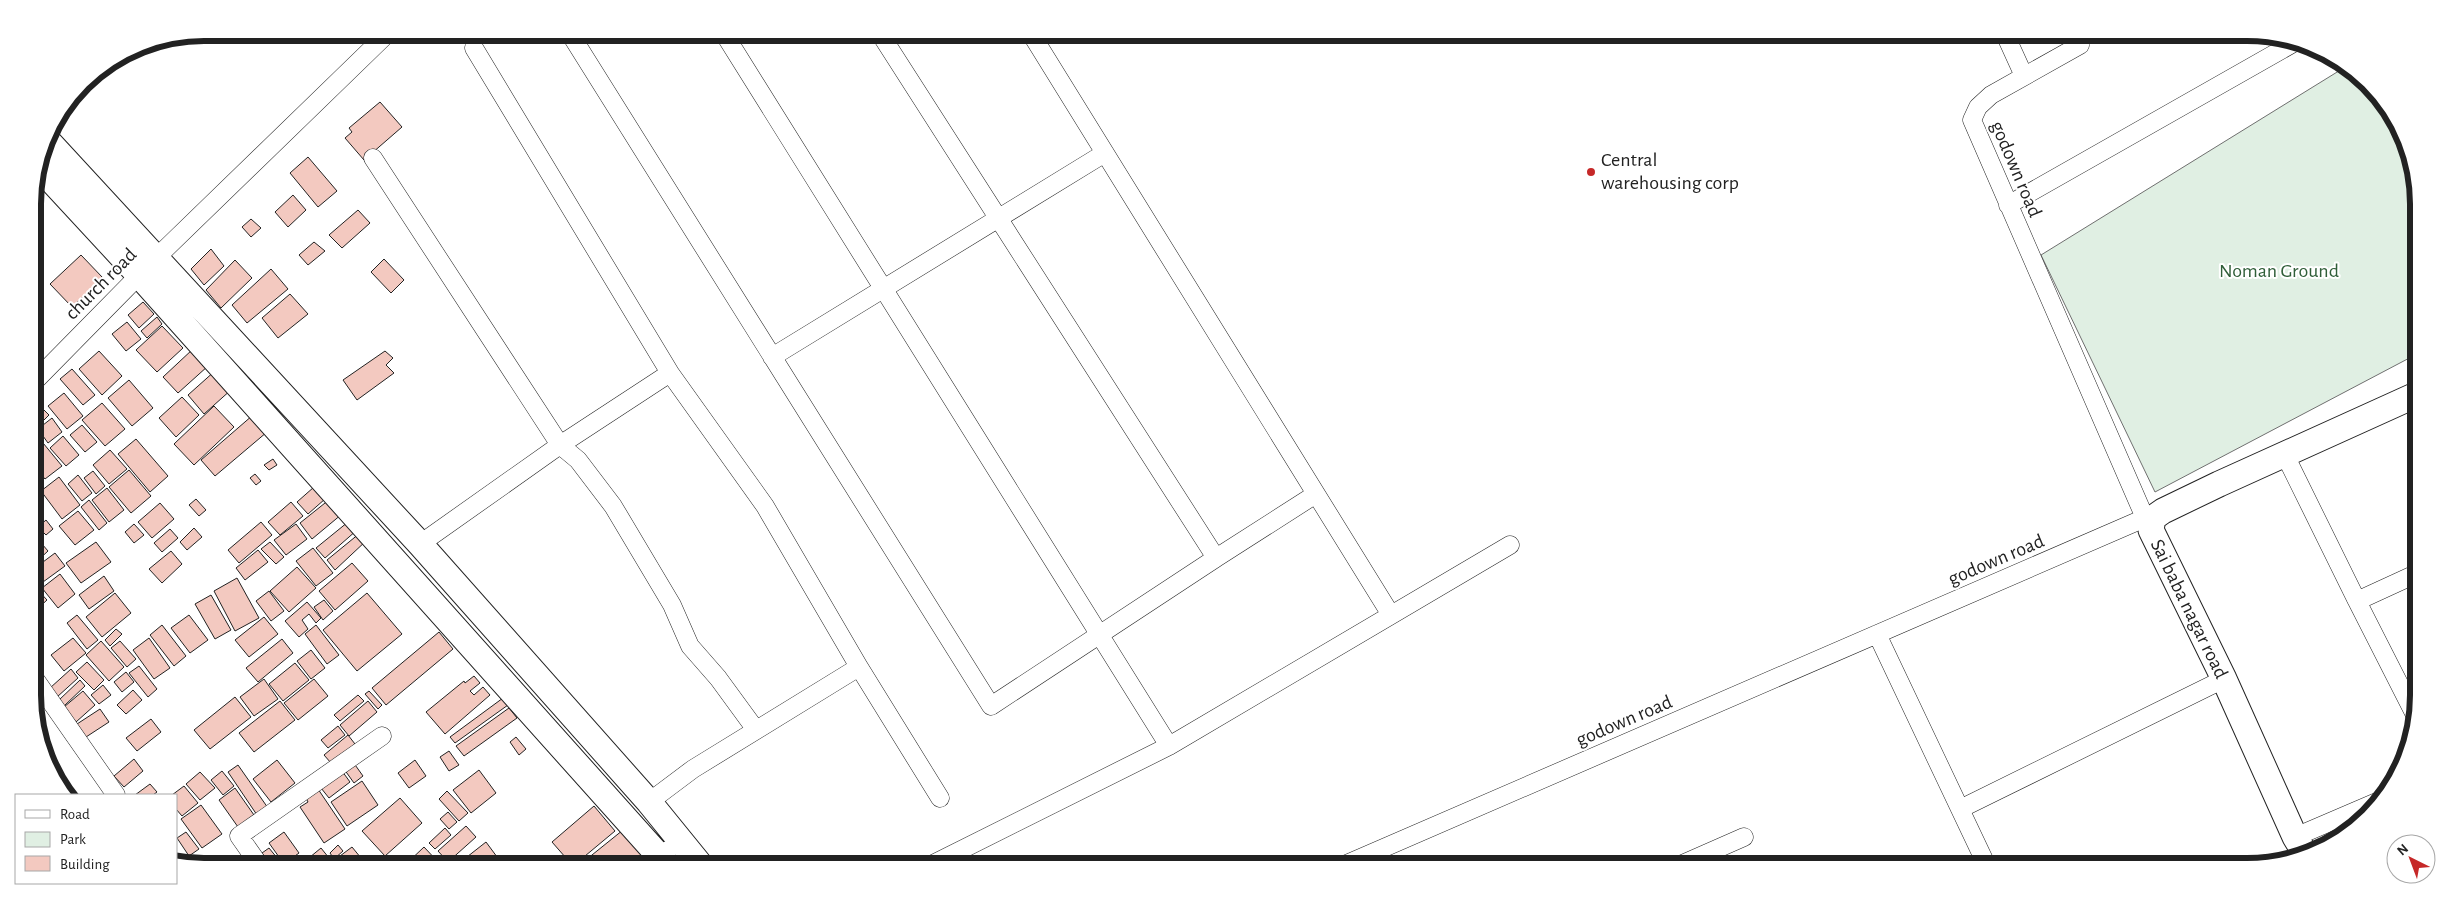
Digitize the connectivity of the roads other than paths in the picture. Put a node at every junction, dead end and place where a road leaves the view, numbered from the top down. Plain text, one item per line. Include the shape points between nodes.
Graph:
1 (380, 41) edge
2 (575, 41) edge
3 (729, 41) edge
4 (885, 41) edge
5 (1036, 41) edge
6 (2008, 41) edge
7 (2080, 45) dead end
8 (2287, 47) edge
9 (474, 48) dead end
10 (2024, 76) junction
11 (52, 147) edge
12 (1105, 153) junction
13 (373, 158) dead end
14 (45, 173) edge
15 (2008, 206) junction
16 (998, 218) junction
17 (148, 267) junction
18 (883, 289) junction
19 (772, 357) junction
20 (670, 372) junction
21 (42, 374) edge
22 (2410, 398) edge
23 (560, 445) junction
24 (2285, 455) junction
25 (1316, 494) junction
26 (2149, 518) junction
27 (420, 544) junction
28 (1510, 545) dead end
29 (1216, 558) junction
30 (2410, 577) edge
31 (2357, 601) junction
32 (1391, 615) junction
33 (1877, 634) junction
34 (1099, 635) junction
35 (859, 667) junction
36 (2224, 679) junction
37 (41, 686) edge
38 (2409, 703) edge
39 (756, 730) junction
40 (382, 736) dead end
41 (1168, 746) junction
42 (115, 794) edge
43 (940, 798) dead end
44 (649, 802) junction
45 (1960, 809) junction
46 (2358, 814) edge
47 (1744, 836) dead end
48 (681, 841) junction
49 (2301, 846) edge
50 (1362, 857) edge
51 (1697, 857) edge
52 (1983, 857) edge
53 (254, 858) edge
54 (654, 858) edge
55 (663, 858) edge
56 (694, 858) edge
57 (946, 858) edge

1 - 17 street, church road
2 - 19 street
3 - 18 street
4 - 16 street
5 - 12 street
6 - 10 street
7 - 10 street, godown road
8 - 15 street
9 - 20 street
10 - 15 street, godown road via 1991,95 1978,107 1972,120
11 - 17 street
12 - 16 street
12 - 25 street
13 - 23 street
14 - 17 street
15 - 26 street, godown road
16 - 18 street
16 - 29 street
17 - 21 street, church road
17 - 27 street
17 - 54 street
18 - 19 street
18 - 34 street
19 - 34 street via 991,706
20 - 23 street
20 - 35 street via 765,506
22 - 24 street, Sai baba nagar road
23 - 27 street
23 - 39 street via 578,460 613,506 672,605 690,646
24 - 26 street, Sai baba nagar road
24 - 31 street
25 - 29 street
25 - 32 street
26 - 33 street, godown road
26 - 36 street, Sai baba nagar road via 2151,530
27 - 44 street
28 - 32 street
29 - 34 street
30 - 31 street
31 - 38 street
32 - 41 street
33 - 45 street
33 - 50 street, godown road
34 - 41 street
35 - 39 street
35 - 43 street
36 - 45 street
36 - 49 street, Sai baba nagar road
37 - 42 street
39 - 44 street via 693,769
40 - 53 street via 239,836
41 - 57 street
44 - 48 street
45 - 52 street
46 - 49 street
47 - 51 street
48 - 55 street
48 - 56 street

